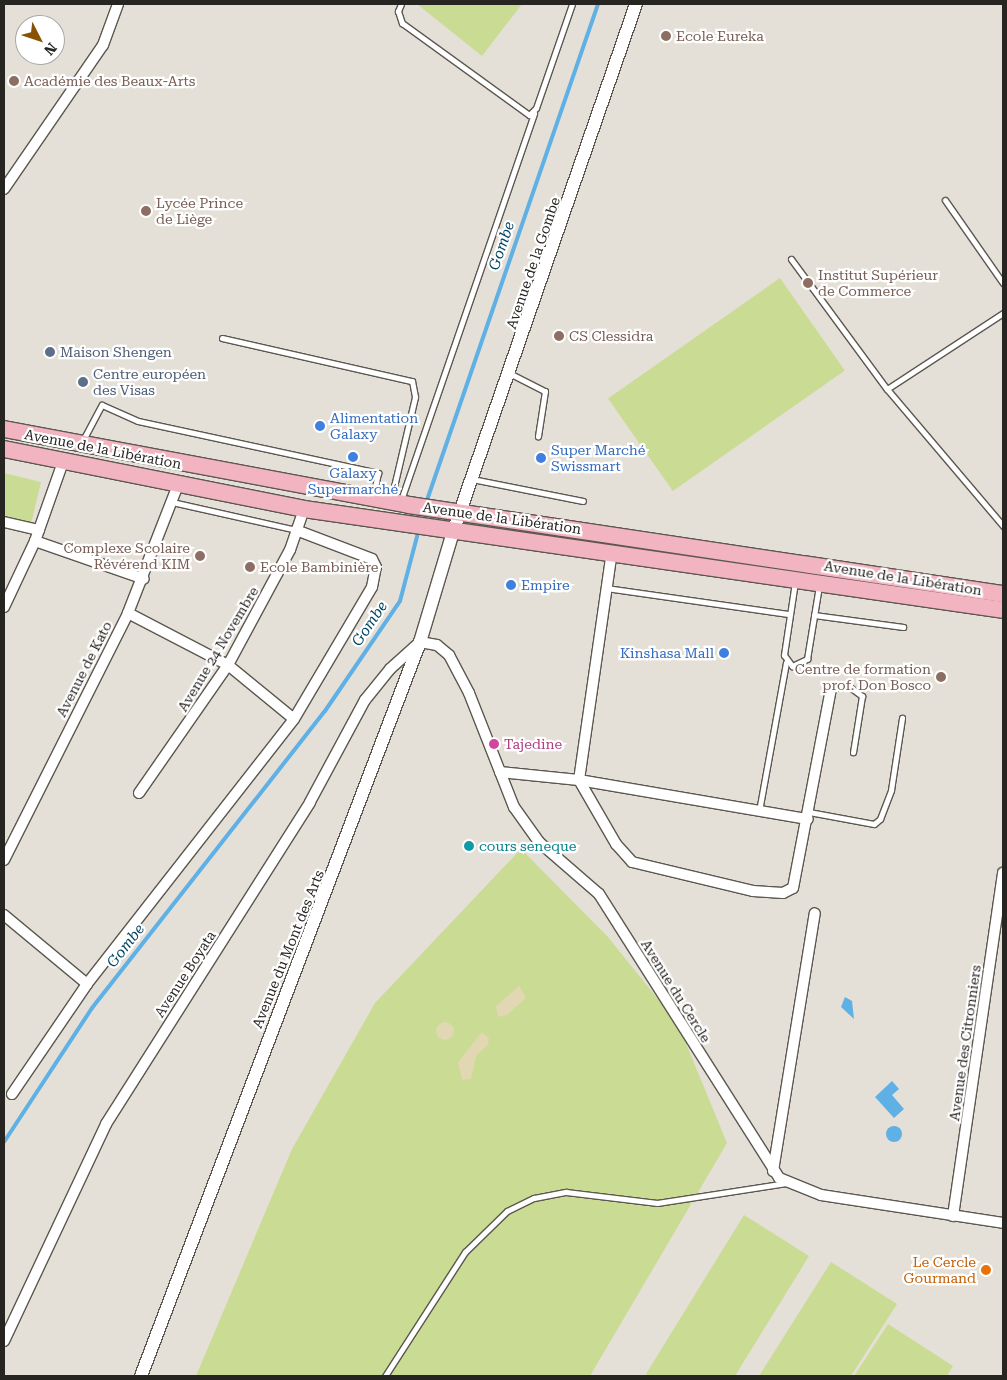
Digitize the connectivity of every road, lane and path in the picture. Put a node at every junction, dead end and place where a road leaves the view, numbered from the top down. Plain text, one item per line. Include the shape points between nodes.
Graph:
1 (118, 4) edge
2 (401, 4) edge
3 (572, 4) edge
4 (636, 4) edge
5 (534, 113) junction
6 (4, 189) edge
7 (944, 200) dead end
8 (791, 260) dead end
9 (1003, 283) edge
10 (1003, 313) edge
11 (222, 338) dead end
12 (511, 374) junction
13 (887, 389) junction
14 (4, 429) edge
15 (538, 436) dead end
16 (82, 445) junction
17 (4, 449) edge
18 (63, 462) junction
19 (472, 479) junction
20 (178, 485) junction
21 (372, 498) junction
22 (584, 501) dead end
23 (172, 502) junction
24 (400, 503) junction
25 (304, 509) junction
26 (460, 512) junction
27 (4, 522) edge
28 (1003, 526) edge
29 (39, 530) junction
30 (296, 530) junction
31 (453, 531) junction
32 (35, 541) junction
33 (612, 551) junction
34 (144, 579) junction
35 (795, 579) junction
36 (819, 583) junction
37 (606, 588) junction
38 (1003, 594) edge
39 (4, 607) edge
40 (1003, 610) edge
41 (128, 613) junction
42 (788, 614) junction
43 (814, 615) junction
44 (903, 627) dead end
45 (420, 642) junction
46 (786, 662) junction
47 (228, 665) junction
48 (831, 688) joint
49 (902, 718) dead end
50 (294, 719) junction
51 (854, 752) dead end
52 (500, 772) junction
53 (579, 780) junction
54 (139, 794) dead end
55 (759, 812) junction
56 (809, 816) junction
57 (4, 860) edge
58 (1003, 873) edge
59 (815, 913) dead end
60 (4, 915) edge
61 (87, 984) junction
62 (12, 1094) dead end
63 (773, 1171) junction
64 (786, 1183) junction
65 (953, 1216) junction
66 (1003, 1223) edge
67 (4, 1341) edge
68 (141, 1376) edge
69 (385, 1376) edge

1 - 6 street via 103,45
2 - 5 lane via 398,18 402,23 525,113
3 - 5 lane
4 - 12 street, Avenue de la Gombe
5 - 24 lane
7 - 9 lane
8 - 13 lane
10 - 13 lane
11 - 24 lane via 412,380 415,397
12 - 15 lane via 542,386 547,395
12 - 19 street, Avenue de la Gombe
13 - 28 lane
14 - 16 main road, Avenue de la Libération
16 - 21 main road, Avenue de la Libération
16 - 21 lane via 102,404 138,421 378,473
17 - 18 main road, Avenue de la Libération
18 - 20 main road, Avenue de la Libération
18 - 29 street
19 - 22 lane
19 - 26 street, Avenue de la Gombe
20 - 23 street, Avenue de Kato
20 - 25 main road, Avenue de la Libération
21 - 24 main road, Avenue de la Libération
23 - 30 lane
23 - 34 street, Avenue de Kato
24 - 26 main road, Avenue de la Libération
25 - 30 street, Avenue 24 Novembre
25 - 31 main road, Avenue de la Libération
26 - 31 street, Avenue de la Gombe
26 - 38 main road, Avenue de la Libération
27 - 29 street
29 - 32 street
30 - 47 street, Avenue 24 Novembre
30 - 50 street via 365,554 376,567 372,587 332,662
31 - 33 main road, Avenue de la Libération
31 - 45 street, Avenue du Mont des Arts
32 - 34 street
32 - 39 street
33 - 35 main road, Avenue de la Libération
33 - 37 street
34 - 41 street, Avenue de Kato
35 - 36 main road, Avenue de la Libération
35 - 42 lane
36 - 40 main road, Avenue de la Libération
36 - 43 lane
37 - 42 lane
37 - 53 street
41 - 47 street
41 - 57 street, Avenue de Kato
42 - 46 lane
43 - 44 lane
43 - 46 lane via 807,659 801,665
45 - 52 street, Avenue du Cercle via 443,649 456,665
45 - 67 street, Avenue Boyata via 390,668 365,700 310,802 106,1124
45 - 68 street, Avenue du Mont des Arts
46 - 55 lane
47 - 50 street
47 - 54 street, Avenue 24 Novembre
48 - 51 lane via 835,684 851,688 862,696
48 - 56 street
49 - 56 lane via 890,790 880,819 874,824
50 - 61 street
52 - 53 street
52 - 63 street, Avenue du Cercle via 514,807 539,842 599,894
53 - 55 street
53 - 56 street via 616,844 632,862 753,891 783,893 793,888
55 - 56 street
58 - 65 street, Avenue des Citronniers
59 - 63 street
60 - 61 street
61 - 62 street
63 - 64 street, Avenue du Cercle
64 - 65 street, Avenue du Cercle via 821,1195
64 - 69 lane via 657,1203 566,1192 534,1198 507,1211 465,1252
65 - 66 street, Avenue du Cercle

